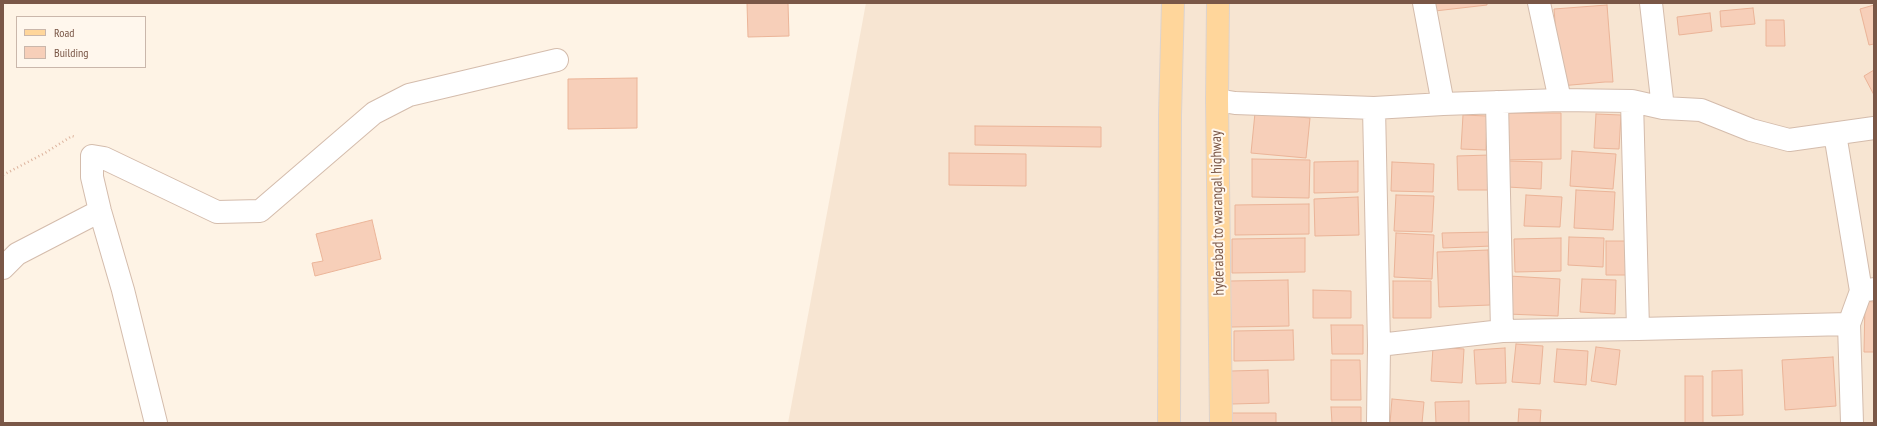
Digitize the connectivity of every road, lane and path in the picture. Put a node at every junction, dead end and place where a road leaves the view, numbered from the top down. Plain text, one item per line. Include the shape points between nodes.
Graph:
1 (1173, 3) edge
2 (1218, 3) edge
3 (1424, 3) edge
4 (1539, 3) edge
5 (1651, 3) edge
6 (557, 60) dead end
7 (1217, 100) junction
8 (1560, 100) junction
9 (1632, 101) junction
10 (1497, 102) junction
11 (1443, 104) junction
12 (1374, 108) junction
13 (1662, 108) junction
14 (1874, 128) edge
15 (1835, 134) junction
16 (92, 156) junction
17 (3, 175) edge
18 (100, 211) junction
19 (3, 268) edge
20 (1868, 290) edge
21 (1849, 324) junction
22 (1638, 329) junction
23 (1502, 331) junction
24 (1379, 345) junction
25 (156, 423) edge
26 (1169, 423) edge
27 (1221, 423) edge
28 (1378, 423) edge
29 (1852, 423) edge

1 - 26 main road
2 - 7 main road, hyderabad to warangal highway
3 - 11 street
4 - 8 street
5 - 13 street
6 - 16 street via 409,95 374,113 260,212 217,212 104,158
7 - 12 street via 1234,103
7 - 27 main road, hyderabad to warangal highway
8 - 9 street
8 - 10 street
9 - 13 street
9 - 22 street
10 - 11 street
10 - 23 street
11 - 12 street
12 - 24 street
13 - 15 street via 1701,110 1751,130 1788,140
14 - 15 street
15 - 20 street
16 - 17 path via 79,138 72,136
16 - 18 street via 92,177
18 - 19 street via 18,254
18 - 25 street via 123,290
20 - 21 street
21 - 22 street
21 - 29 street
22 - 23 street
23 - 24 street
24 - 28 street

